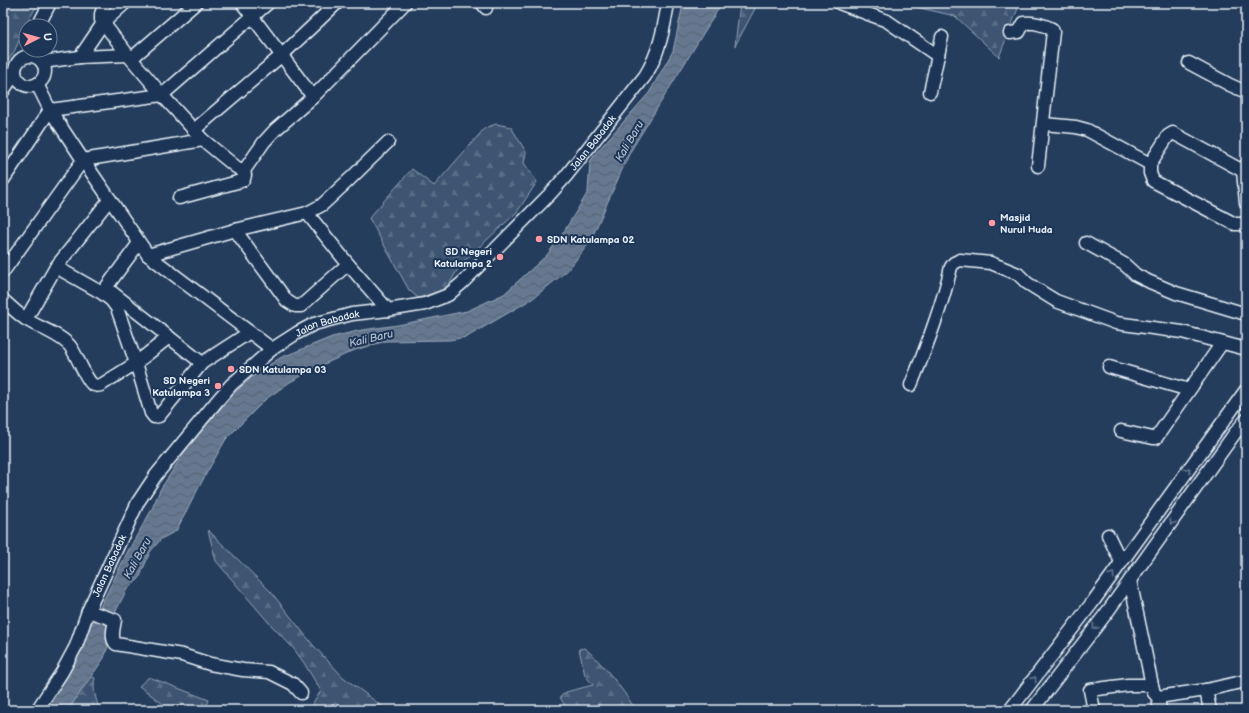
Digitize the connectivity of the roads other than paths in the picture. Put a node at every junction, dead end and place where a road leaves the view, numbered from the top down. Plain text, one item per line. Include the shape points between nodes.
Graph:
1 (50, 3) edge
2 (105, 3) edge
3 (125, 3) edge
4 (196, 3) edge
5 (242, 3) edge
6 (268, 3) edge
7 (337, 3) edge
8 (405, 3) edge
9 (668, 3) edge
10 (839, 3) edge
11 (42, 18) edge
12 (252, 18) junction
13 (103, 23) junction
14 (1010, 33) dead end
15 (942, 37) dead end
16 (282, 55) junction
17 (130, 56) junction
18 (938, 56) junction
19 (80, 57) junction
20 (20, 59) joint
21 (42, 62) junction
22 (1190, 63) dead end
23 (15, 73) junction
24 (37, 84) junction
25 (3, 91) edge
26 (930, 92) dead end
27 (1246, 92) edge
28 (162, 95) junction
29 (313, 97) junction
30 (50, 110) junction
31 (1044, 124) junction
32 (194, 130) junction
33 (203, 140) junction
34 (388, 142) dead end
35 (83, 160) junction
36 (1150, 164) junction
37 (1038, 166) dead end
38 (1245, 168) edge
39 (243, 172) junction
40 (3, 180) edge
41 (1245, 188) edge
42 (179, 198) dead end
43 (110, 199) junction
44 (1246, 203) edge
45 (307, 213) junction
46 (1246, 222) edge
47 (235, 230) junction
48 (139, 243) junction
49 (1086, 243) dead end
50 (148, 256) junction
51 (348, 264) junction
52 (56, 267) junction
53 (3, 272) edge
54 (105, 291) junction
55 (3, 300) edge
56 (388, 310) junction
57 (1246, 314) edge
58 (26, 319) junction
59 (250, 332) junction
60 (169, 337) junction
61 (1222, 343) junction
62 (272, 349) junction
63 (1246, 349) edge
64 (136, 363) junction
65 (202, 363) junction
66 (1109, 367) dead end
67 (911, 384) dead end
68 (1189, 390) junction
69 (1246, 390) edge
70 (1246, 420) edge
71 (1222, 422) junction
72 (1121, 431) dead end
73 (1235, 433) junction
74 (1108, 535) dead end
75 (1121, 562) junction
76 (1130, 580) junction
77 (94, 612) junction
78 (1246, 680) edge
79 (1152, 685) junction
80 (1206, 690) junction
81 (301, 693) dead end
82 (1158, 697) junction
83 (37, 710) edge
84 (1010, 710) edge
85 (1032, 710) edge
86 (1094, 710) edge
87 (1160, 710) edge
88 (1210, 710) edge

1 - 11 street
2 - 13 street via 101,14
3 - 13 street
4 - 17 street
5 - 12 street
6 - 12 street
7 - 16 street
8 - 29 street
9 - 56 street, Jalan Babadak via 663,33 651,68 550,194 448,295 425,304
10 - 18 street via 887,22
12 - 16 street
12 - 28 street
13 - 17 street
13 - 19 street
14 - 31 street via 1019,32 1024,23 1030,22 1053,30
15 - 18 street
16 - 29 street
16 - 32 street
17 - 19 street
17 - 28 street
18 - 26 street
19 - 21 street
20 - 21 street via 34,56
20 - 23 street
21 - 24 street via 44,75
22 - 27 street
23 - 24 street via 16,78 23,84
23 - 25 street
24 - 30 street
28 - 30 street
28 - 32 street
29 - 39 street via 275,130
30 - 35 street
30 - 40 street
31 - 36 street via 1087,130
31 - 37 street
32 - 33 street
33 - 35 street
33 - 39 street
34 - 45 street via 322,205
35 - 43 street
35 - 53 street
36 - 38 street via 1168,136 1173,133
36 - 46 street via 1153,181 1235,224
38 - 41 street
39 - 42 street via 245,178 241,181
41 - 44 street
43 - 48 street
43 - 52 street
45 - 47 street
45 - 51 street
47 - 50 street
47 - 51 street via 287,301 294,306 302,306
48 - 50 street
48 - 54 street
49 - 57 street via 1150,282
50 - 59 street
51 - 56 street
52 - 54 street
52 - 58 street
54 - 60 street
54 - 64 street via 117,308
55 - 58 street
56 - 62 street, Jalan Babadak via 352,314 314,324
58 - 64 street via 69,345 93,384 97,386
59 - 62 street
59 - 65 street
60 - 64 street
60 - 65 street
61 - 63 street
61 - 67 street via 1182,332 1116,323 1056,301 1027,283 1018,274 991,263 960,260 951,267 944,298
61 - 68 street
62 - 77 street, Jalan Babadak via 226,390 156,475 138,502
64 - 65 street via 154,417 159,416
66 - 68 street
68 - 72 street via 1156,438
69 - 71 street
70 - 73 street
71 - 73 street
75 -> 71 street
73 -> 76 street
74 - 75 street
84 -> 75 street
76 - 79 street
76 -> 85 street
77 - 81 street via 115,620 113,637 116,644 182,655 210,664 269,672 293,684
77 - 83 street, Jalan Babadak via 62,672
78 - 80 street
79 - 82 street
79 - 86 street via 1090,690
80 - 82 street
80 - 88 street
82 - 87 street

